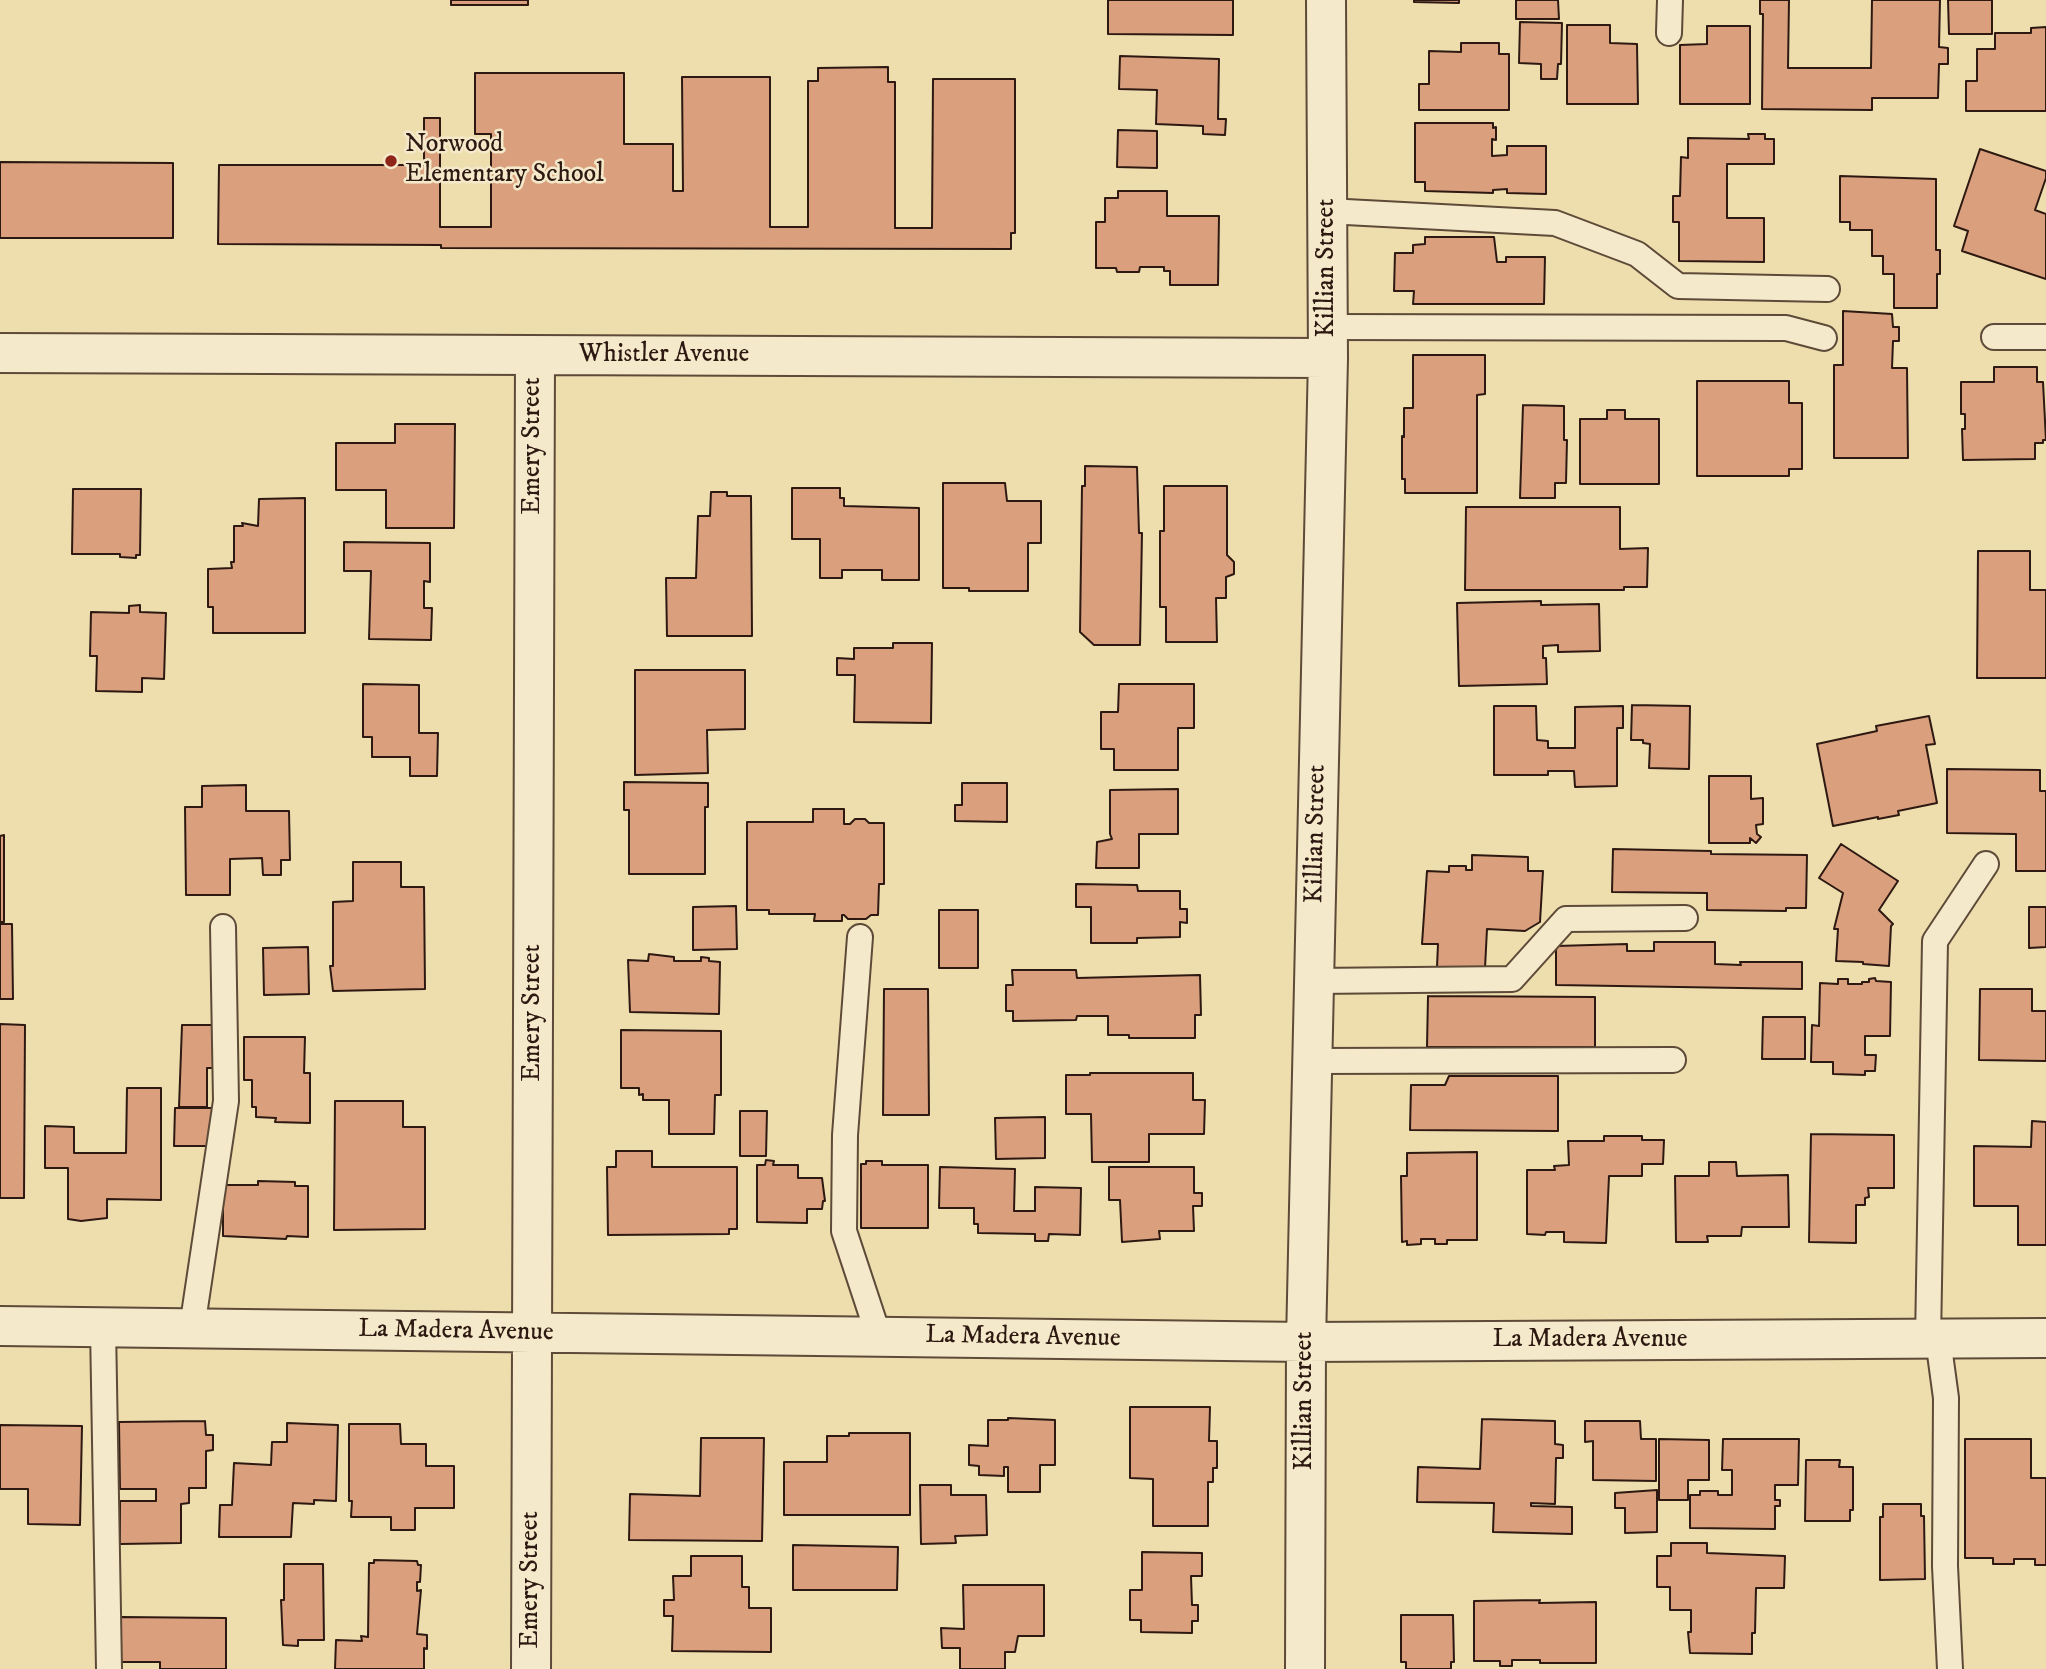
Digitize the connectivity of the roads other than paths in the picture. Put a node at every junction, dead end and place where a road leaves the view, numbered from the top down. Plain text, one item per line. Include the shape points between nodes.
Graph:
1 (1326, 0) edge
2 (1670, 0) edge
3 (1669, 33) dead end
4 (1327, 211) junction
5 (1828, 289) dead end
6 (1994, 337) dead end
7 (2046, 337) edge
8 (1824, 338) dead end
9 (1328, 342) junction
10 (0, 353) edge
11 (534, 356) junction
12 (1986, 864) dead end
13 (1685, 918) dead end
14 (223, 927) dead end
15 (860, 937) dead end
16 (1314, 981) junction
17 (1673, 1060) dead end
18 (1312, 1061) junction
19 (0, 1326) edge
20 (103, 1327) junction
21 (192, 1328) junction
22 (533, 1332) junction
23 (879, 1337) junction
24 (2046, 1338) edge
25 (1933, 1340) junction
26 (1306, 1342) junction
27 (109, 1669) edge
28 (531, 1669) edge
29 (1305, 1669) edge
30 (1950, 1669) edge

1 - 4 street, Killian Street
2 - 3 lane
4 - 5 lane via 1555,223 1637,254 1678,286
4 - 9 street, Killian Street
6 - 7 lane
8 - 9 lane via 1786,328
9 - 11 street, Whistler Avenue
9 - 16 street, Killian Street
10 - 11 street, Whistler Avenue
11 - 22 street, Emery Street
12 - 25 lane via 1936,941
13 - 16 lane via 1566,919 1512,979
14 - 21 lane via 226,1101
15 - 23 lane via 845,1135 844,1231
16 - 18 street, Killian Street
17 - 18 lane
18 - 26 street, Killian Street
19 - 20 street, La Madera Avenue
20 - 21 street, La Madera Avenue
20 - 27 lane
21 - 22 street, La Madera Avenue
22 - 23 street, La Madera Avenue
22 - 28 street, Emery Street
23 - 26 street, La Madera Avenue
24 - 25 street, La Madera Avenue
25 - 26 street, La Madera Avenue
25 - 30 lane via 1947,1398 1945,1566
26 - 29 street, Killian Street

